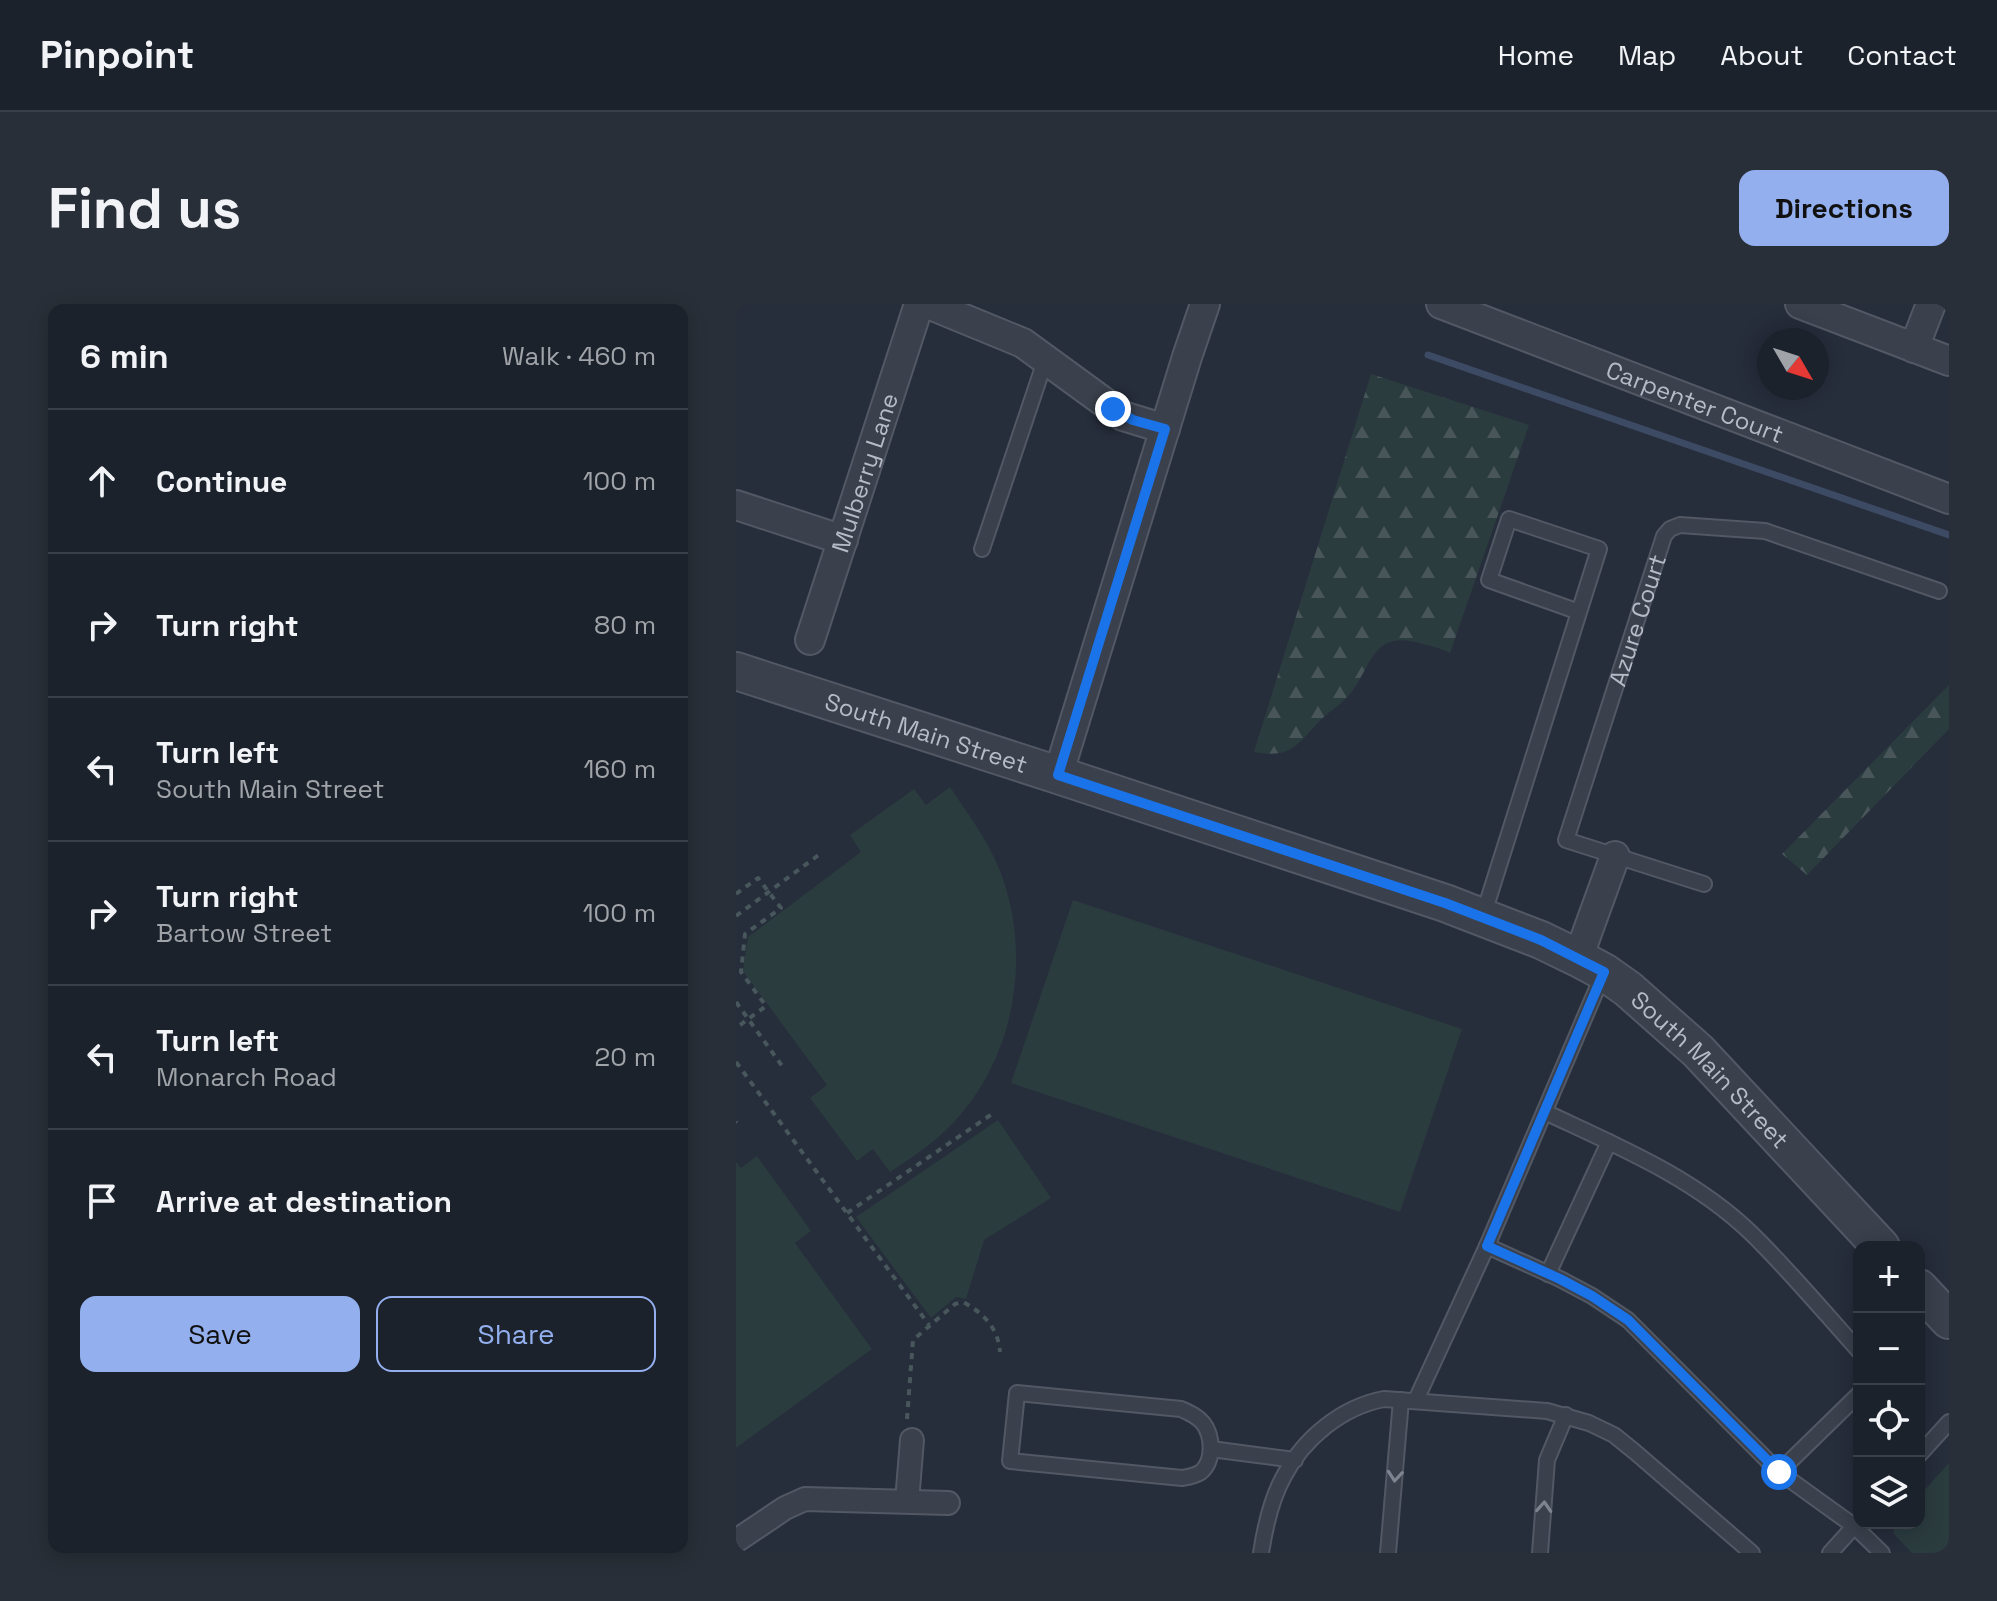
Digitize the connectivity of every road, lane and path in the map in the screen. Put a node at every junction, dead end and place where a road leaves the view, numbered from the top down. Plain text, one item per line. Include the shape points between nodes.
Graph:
1 (919, 304) edge
2 (928, 304) edge
3 (1205, 304) edge
4 (1441, 304) edge
5 (1800, 304) edge
6 (1931, 304) edge
7 (1914, 348) junction
8 (1046, 358) junction
9 (1949, 361) edge
10 (1165, 429) junction
11 (1949, 499) edge
12 (736, 505) edge
13 (843, 540) junction
14 (982, 549) dead end
15 (1939, 591) dead end
16 (1579, 612) junction
17 (810, 640) dead end
18 (736, 671) edge
19 (1058, 775) junction
20 (820, 854) dead end
21 (1615, 856) junction
22 (1704, 884) dead end
23 (769, 892) junction
24 (736, 894) edge
25 (736, 916) edge
26 (1482, 917) junction
27 (736, 932) edge
28 (745, 934) junction
29 (1591, 965) junction
30 (739, 974) edge
31 (736, 1002) edge
32 (749, 1019) junction
33 (736, 1028) edge
34 (736, 1062) edge
35 (785, 1070) dead end
36 (1545, 1112) junction
37 (992, 1114) dead end
38 (1609, 1142) junction
39 (847, 1213) junction
40 (1875, 1241) edge
41 (1487, 1246) junction
42 (1548, 1274) junction
43 (1925, 1294) edge
44 (1949, 1320) edge
45 (929, 1325) junction
46 (1853, 1344) edge
47 (1000, 1352) dead end
48 (1408, 1400) junction
49 (1853, 1400) edge
50 (1566, 1415) junction
51 (1949, 1422) edge
52 (912, 1440) joint
53 (1925, 1448) edge
54 (1211, 1449) junction
55 (1295, 1460) junction
56 (1779, 1472) junction
57 (907, 1501) junction
58 (948, 1503) dead end
59 (1853, 1521) edge
60 (1853, 1528) edge
61 (1861, 1529) edge
62 (736, 1541) edge
63 (1261, 1553) edge
64 (1388, 1553) edge
65 (1540, 1553) edge
66 (1752, 1553) edge
67 (1830, 1553) edge
68 (1882, 1553) edge

1 - 13 street, Mulberry Lane
2 - 8 street via 1006,334
3 - 10 street
4 - 11 street, Carpenter Court
5 - 7 street
6 - 7 street
7 - 9 street
8 - 10 street via 1123,416
8 - 14 lane
10 - 19 street
12 - 13 street
13 - 17 street, Mulberry Lane
15 - 21 lane, Azure Court via 1765,531 1693,525 1670,529 1660,545 1566,840
16 - 16 lane via 1489,580 1509,519 1599,549
16 - 26 lane
18 - 19 street, South Main Street
19 - 26 street, South Main Street
20 - 23 path
21 - 22 lane, Azure Court
21 - 29 street
23 - 24 path via 758,878
23 - 25 path
23 - 28 path via 781,908
26 - 29 street, South Main Street
27 - 28 path
28 - 30 path
29 - 36 lane
29 - 40 street, South Main Street via 1628,989 1698,1051
30 - 32 path via 766,1006
31 - 32 path
32 - 33 path
32 - 35 path
34 - 39 path
36 - 38 lane
36 - 41 lane
37 - 39 path
38 - 42 lane
38 - 46 lane via 1682,1181 1750,1232
39 - 45 path
41 - 42 lane
41 - 48 lane
42 - 56 lane via 1628,1320
43 - 44 street
45 - 47 path via 963,1302 988,1320
45 - 52 path via 913,1342 906,1412
48 - 50 lane
48 - 55 lane via 1384,1399 1353,1408 1330,1422
48 -> 64 lane
49 - 56 lane
65 -> 50 lane via 1547,1460
50 - 66 lane via 1614,1435
51 - 53 lane
52 - 57 street
54 - 54 lane via 1203,1422 1181,1409 1017,1393 1010,1461 1182,1478 1200,1472
54 - 55 lane
55 - 63 lane via 1274,1498
56 - 59 lane
57 - 58 street
57 - 62 street via 805,1499
60 - 67 lane
61 - 68 lane

